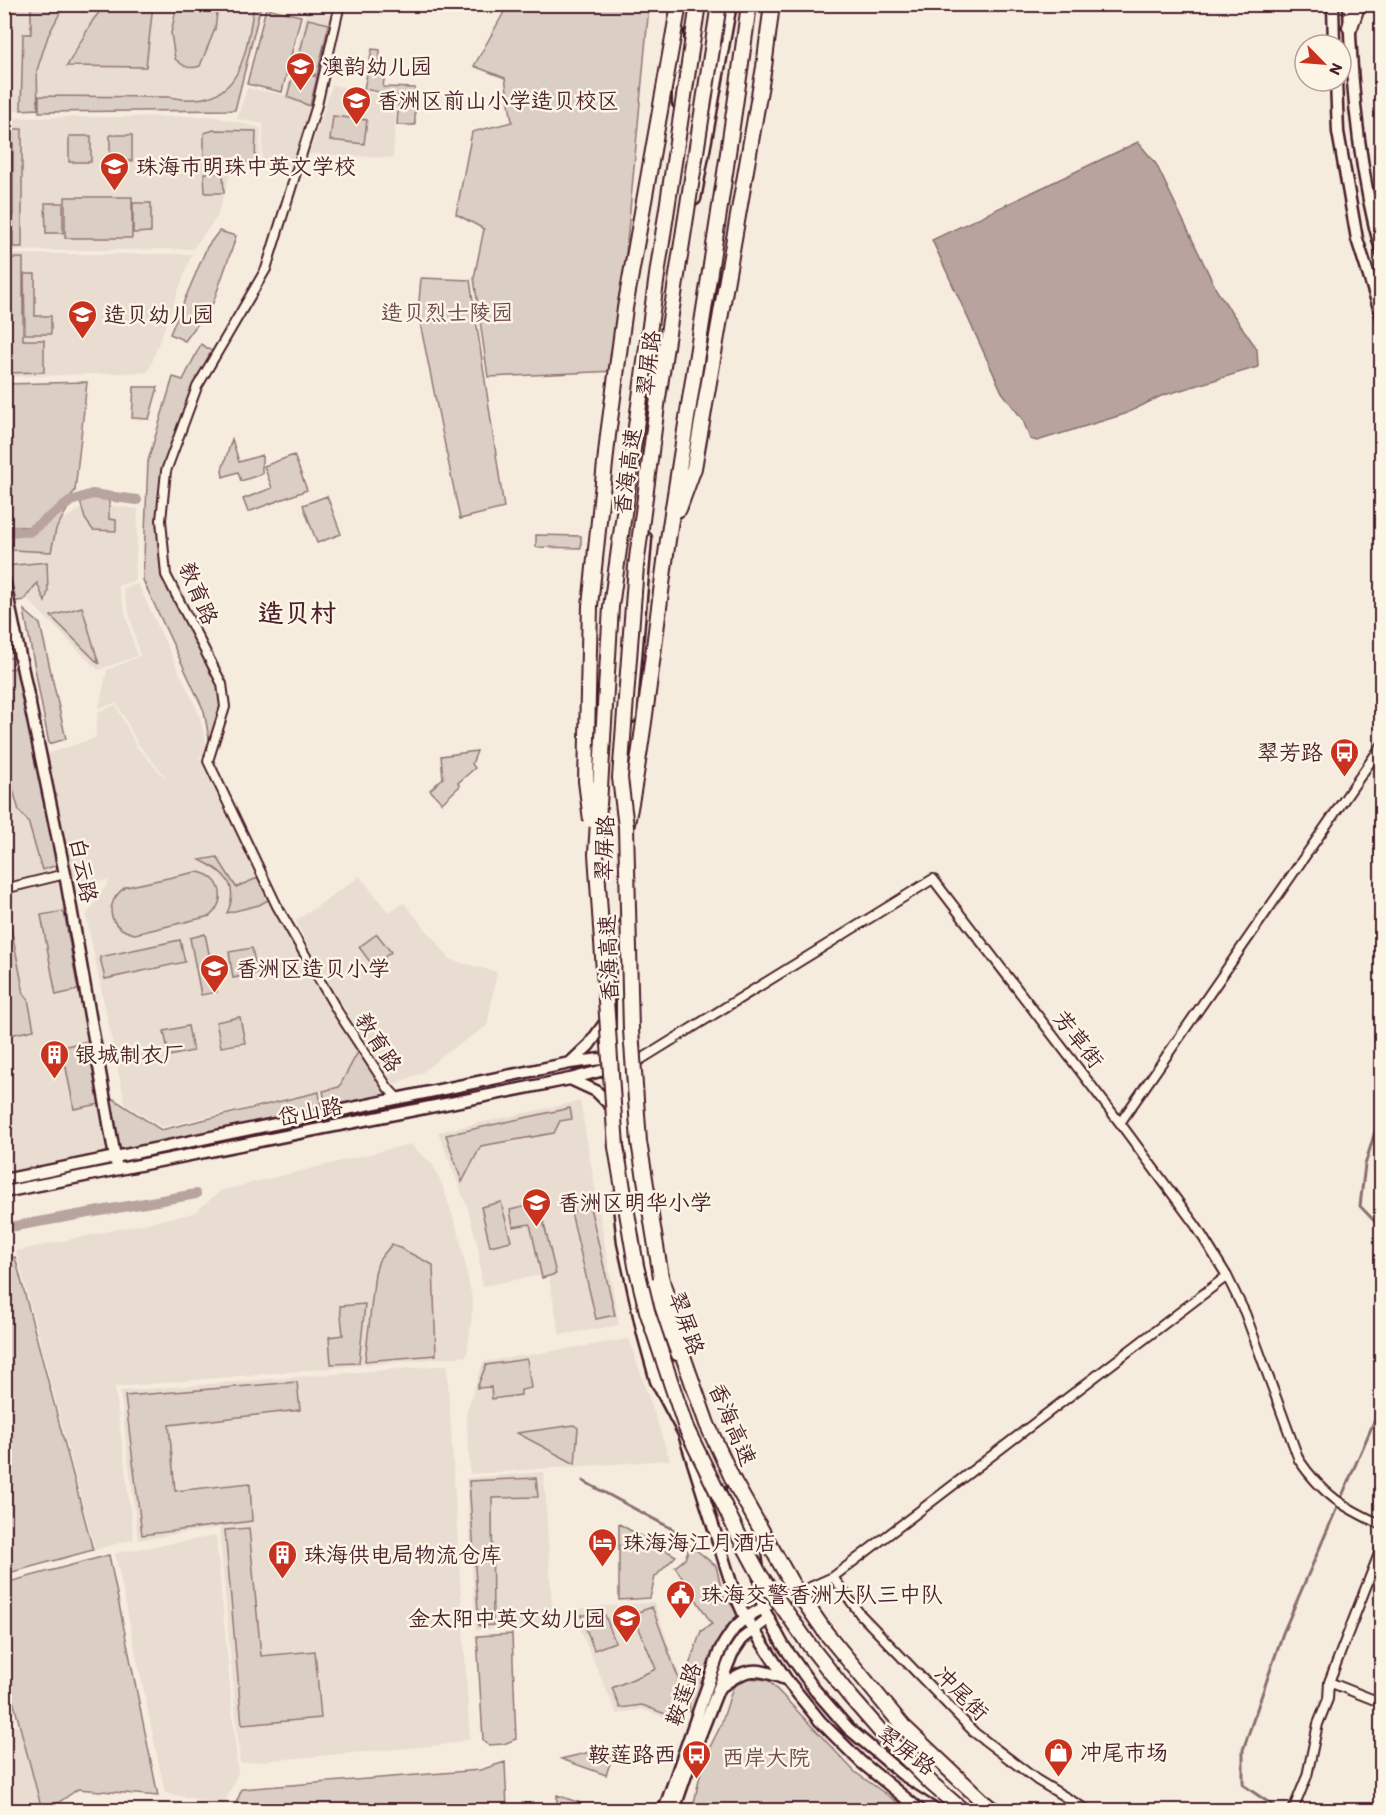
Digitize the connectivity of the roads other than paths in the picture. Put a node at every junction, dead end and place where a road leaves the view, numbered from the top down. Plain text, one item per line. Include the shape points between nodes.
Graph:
1 (340, 4) edge
2 (679, 4) edge
3 (696, 4) edge
4 (719, 4) edge
5 (731, 4) edge
6 (749, 4) edge
7 (772, 4) edge
8 (1333, 4) edge
9 (1349, 4) edge
10 (1358, 4) edge
11 (1350, 27) junction
12 (1334, 33) edge
13 (1336, 93) edge
14 (678, 113) junction
15 (1382, 254) edge
16 (1382, 317) edge
17 (669, 536) junction
18 (4, 579) edge
19 (1382, 746) edge
20 (626, 827) junction
21 (596, 854) junction
22 (65, 874) junction
23 (4, 889) edge
24 (604, 1024) junction
25 (604, 1058) junction
26 (622, 1060) junction
27 (570, 1064) junction
28 (604, 1071) junction
29 (570, 1079) junction
30 (398, 1099) junction
31 (609, 1104) junction
32 (1120, 1123) junction
33 (115, 1157) junction
34 (117, 1169) junction
35 (4, 1180) edge
36 (4, 1192) edge
37 (1227, 1276) junction
38 (1380, 1521) edge
39 (1382, 1546) edge
40 (833, 1577) junction
41 (766, 1613) junction
42 (745, 1617) junction
43 (754, 1630) junction
44 (786, 1679) junction
45 (1329, 1682) junction
46 (716, 1690) junction
47 (1382, 1704) edge
48 (848, 1728) junction
49 (837, 1740) junction
50 (664, 1810) edge
51 (674, 1810) edge
52 (920, 1810) edge
53 (960, 1810) edge
54 (992, 1810) edge
55 (1087, 1810) edge
56 (1293, 1810) edge

1 - 30 street, 教育路 via 317,105 266,269 197,387 166,471 161,520 166,575 222,684 225,707 208,761 308,962
2 - 14 main road
2 - 21 highway, bridge via 625,308 590,606 586,781
3 - 14 main road, 翠屏路
3 - 21 highway, 香海高速, bridge via 611,607
4 - 20 highway, 香海高速, bridge via 636,566 620,778
5 - 26 main road, 翠屏路 via 672,324 646,538 622,848
6 - 17 highway
7 - 17 highway via 694,468
8 - 12 main road
9 - 11 main road
10 - 11 highway
11 - 15 main road via 1354,113 1371,216
13 - 16 main road via 1338,132 1357,239
14 - 24 main road, 翠屏路 via 621,535 604,753
17 - 20 highway via 639,762
18 - 22 main road, 白云路
19 - 32 street
20 - 54 highway, 香海高速, bridge via 631,1030 639,1142 661,1277 707,1424 761,1530 825,1633 903,1726
21 - 53 highway, 香海高速, bridge via 616,1147 636,1266 686,1428 760,1575 810,1646 888,1740
22 - 23 street
22 - 33 main road, 白云路
24 - 25 main road, 翠屏路
24 - 27 main road
25 - 26 main road, 岱山路
25 - 27 main road, 岱山路
25 - 28 main road, 翠屏路
26 - 28 main road, 岱山路
26 - 32 street, 芳草街 via 640,1060 933,879
26 - 41 main road, 翠屏路 via 639,1209 659,1308 703,1424 754,1540
27 - 30 main road, 岱山路
28 - 29 main road, 岱山路
28 - 31 main road, 翠屏路
29 - 31 main road via 596,1090
29 - 34 main road, 岱山路
30 - 33 main road, 岱山路
31 - 42 main road, 翠屏路 via 623,1243 643,1334 656,1381 684,1434
32 - 37 street, 芳草街 via 1196,1226
33 - 34 main road, 白云路
33 - 35 main road, 岱山路
34 - 36 main road, 岱山路
37 - 38 street, 芳草街 via 1245,1313 1299,1460 1313,1481 1333,1498
37 - 40 street
39 - 45 street
40 - 41 street
40 - 55 street, 冲尾街 via 860,1614 975,1732 1037,1780
41 - 42 main road, 鞍莲路
41 - 43 main road, 鞍莲路
41 - 48 main road, 翠屏路 via 815,1690
42 - 43 main road, 翠屏路
42 - 50 main road, 鞍莲路 via 734,1626 709,1676
43 - 44 main road, 翠屏路
43 - 46 main road, 鞍莲路 via 732,1654
44 - 46 main road via 756,1669 735,1676
44 - 49 main road, 翠屏路
45 - 47 street
45 - 56 street via 1307,1776
46 - 51 main road, 鞍莲路
48 - 49 main road
48 - 53 main road, 翠屏路 via 902,1774
49 - 52 main road, 翠屏路

